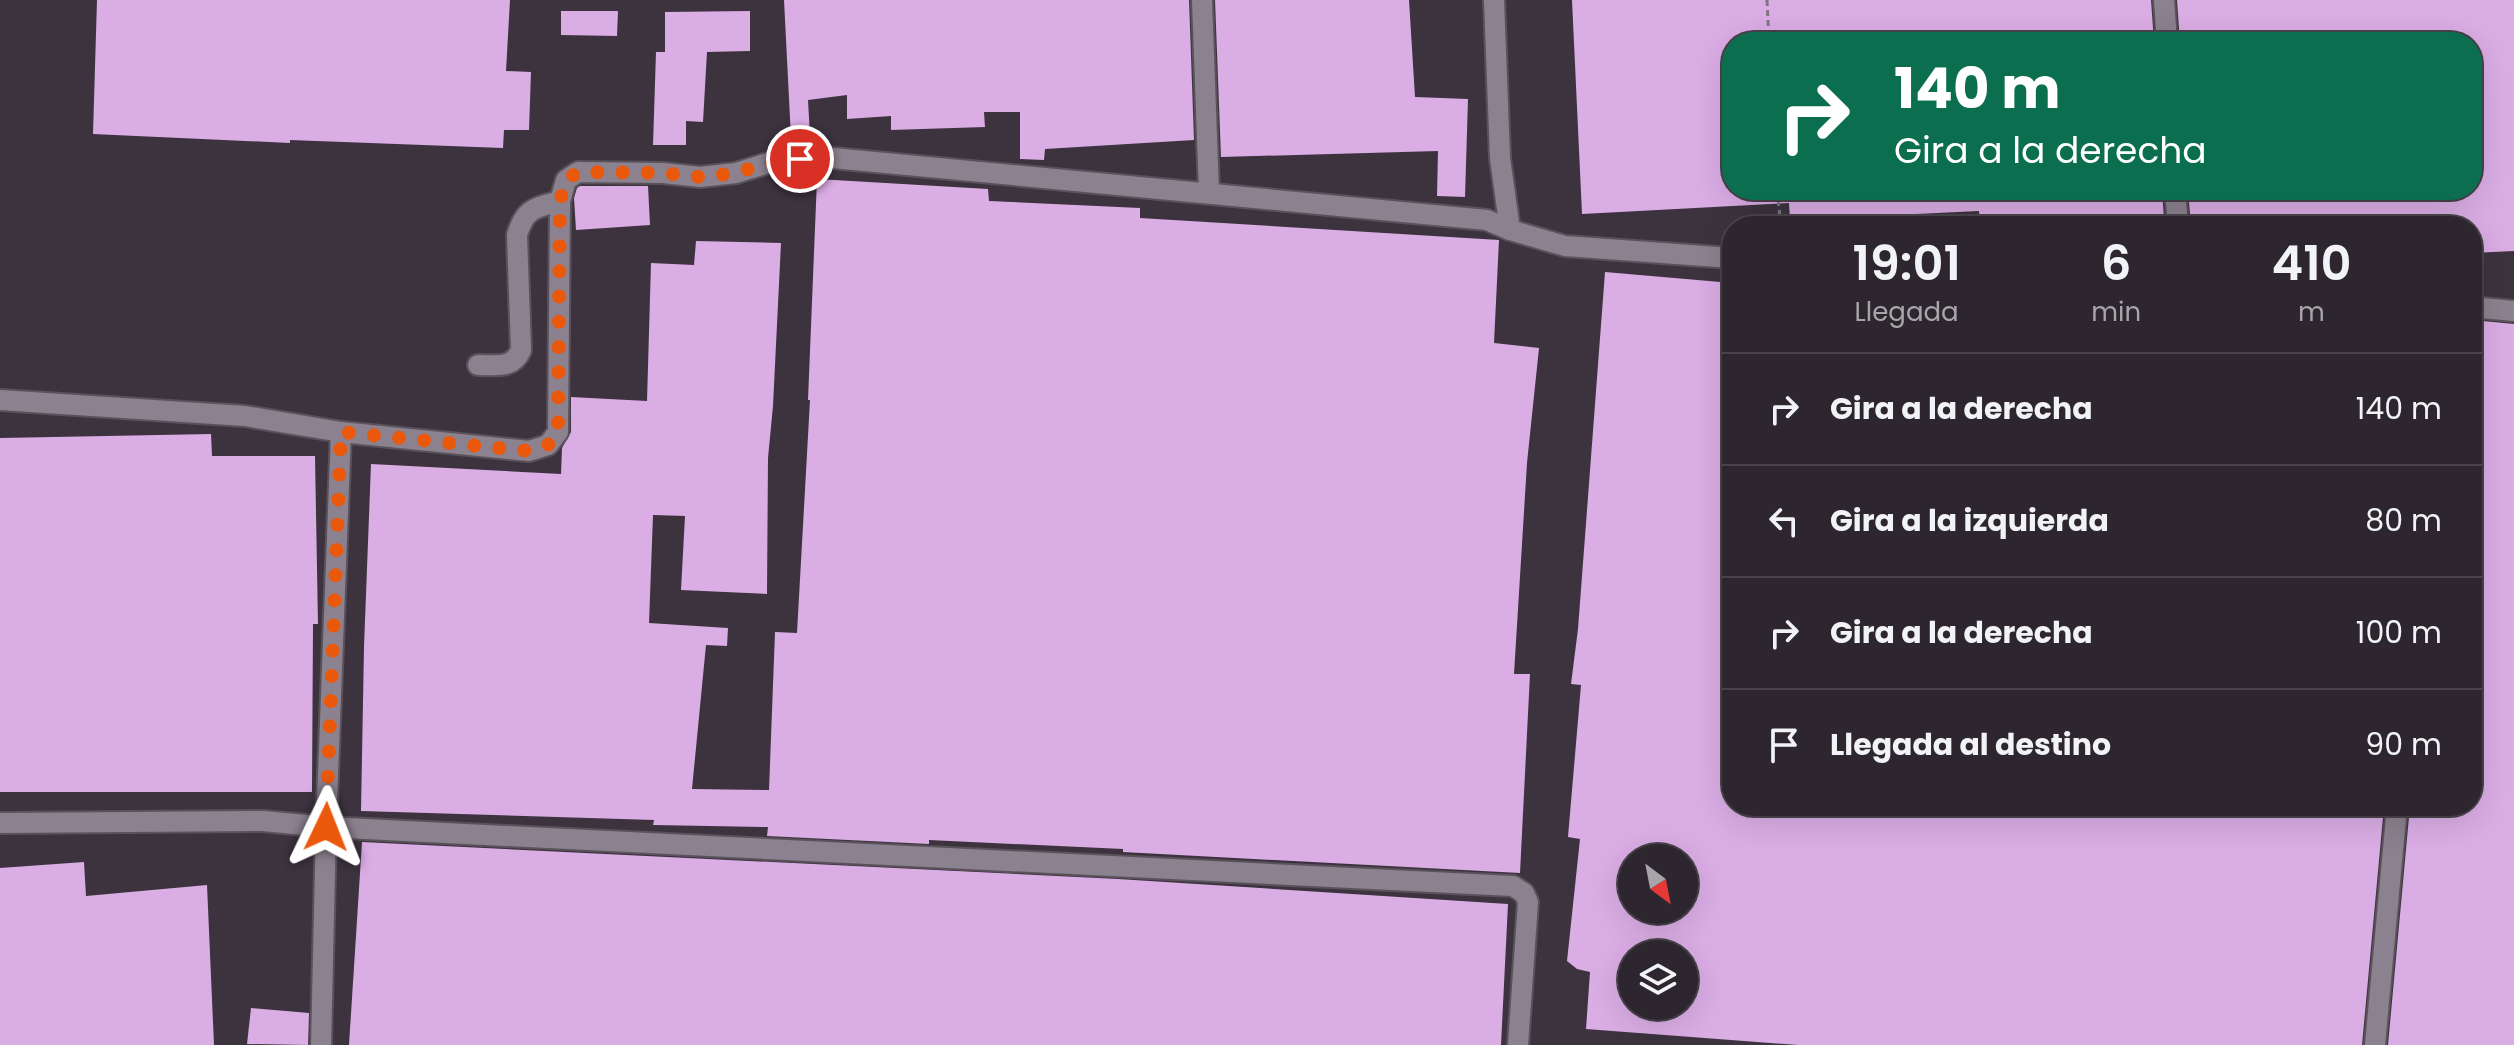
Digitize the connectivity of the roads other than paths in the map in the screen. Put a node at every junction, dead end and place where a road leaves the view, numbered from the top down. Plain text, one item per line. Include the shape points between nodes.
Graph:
1 (1202, 0) edge
2 (1494, 0) edge
3 (2164, 0) edge
4 (2166, 32) edge
5 (1209, 192) junction
6 (560, 201) junction
7 (1510, 230) junction
8 (1722, 257) edge
9 (2482, 308) edge
10 (2514, 311) edge
11 (478, 365) dead end
12 (0, 400) edge
13 (341, 432) junction
14 (2396, 816) edge
15 (0, 823) edge
16 (326, 827) junction
17 (321, 1045) edge
18 (1518, 1045) edge
19 (2375, 1045) edge

1 - 5 lane
2 - 7 lane via 1500,158
3 - 4 lane
5 - 6 lane via 822,157 778,160 700,177 578,172 566,180
5 - 7 lane via 1487,220
6 - 11 lane via 531,209 521,220 517,359 510,365
6 - 13 lane via 558,432 548,445 529,451
7 - 8 lane via 1565,246
9 - 10 lane
12 - 13 lane via 245,416
13 - 16 lane
14 - 19 lane
15 - 16 lane via 263,821
16 - 17 lane
16 - 18 lane via 1513,886 1528,902

